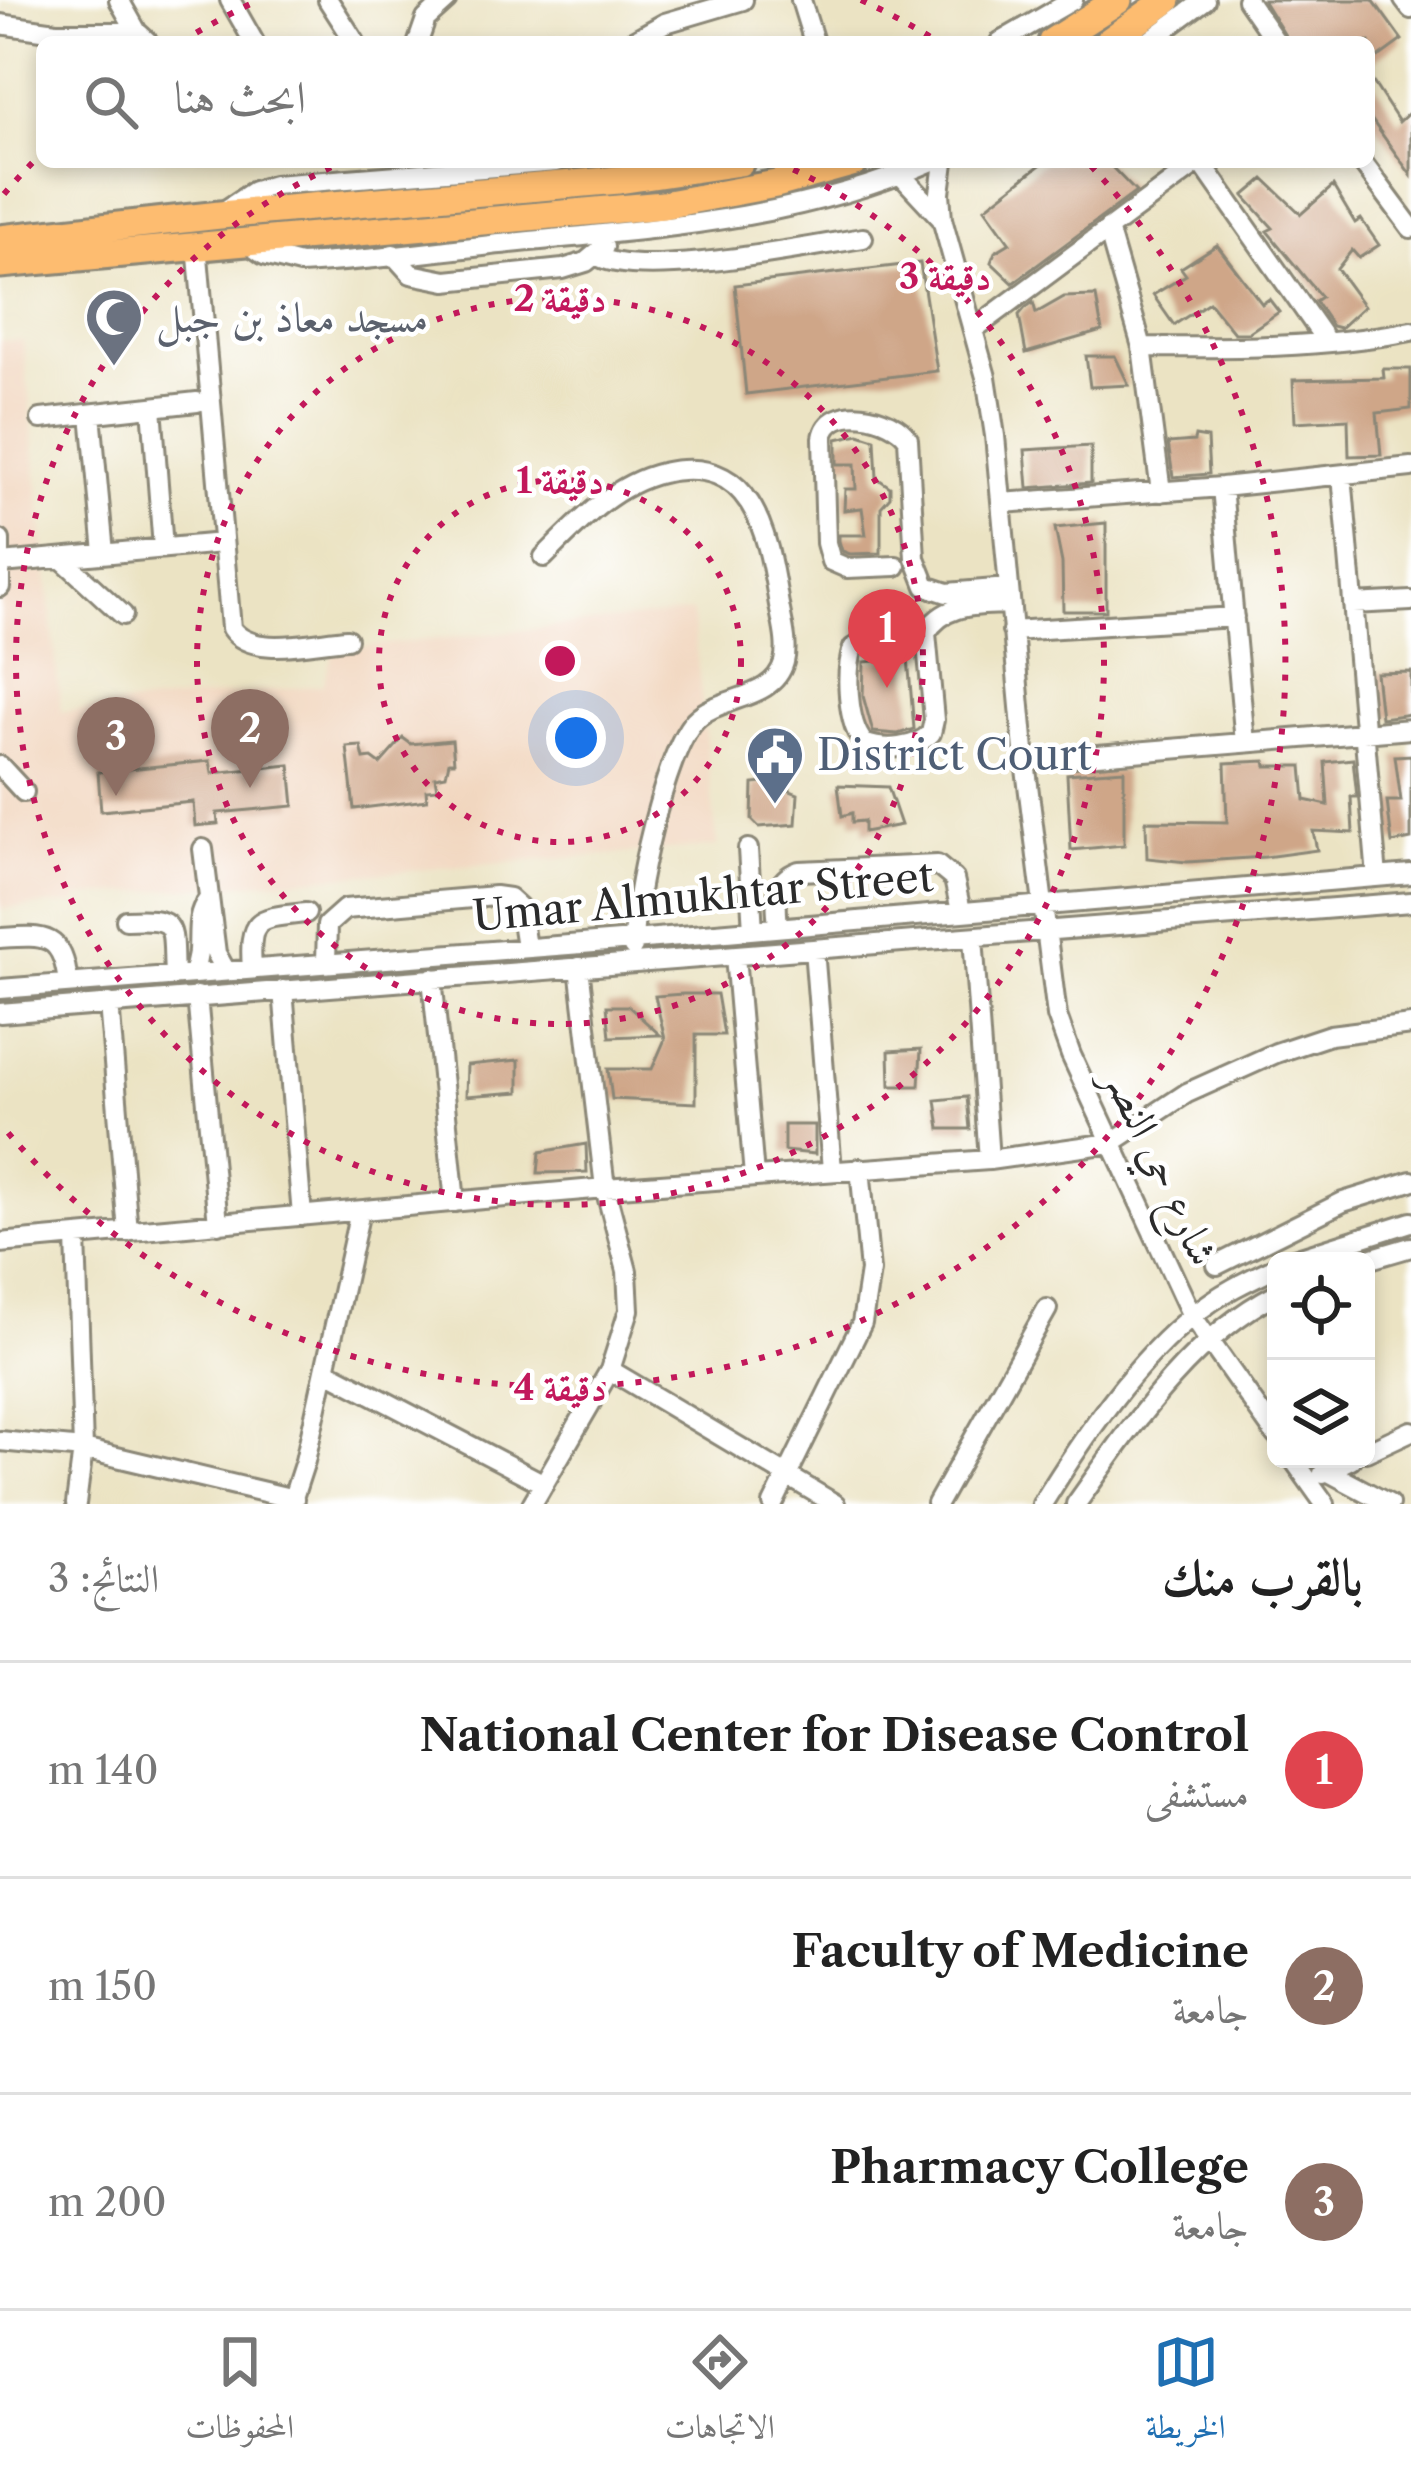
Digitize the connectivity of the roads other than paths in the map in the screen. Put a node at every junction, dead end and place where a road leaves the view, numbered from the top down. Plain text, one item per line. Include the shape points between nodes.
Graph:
1 (119, 0) edge
2 (230, 0) edge
3 (328, 0) edge
4 (447, 0) edge
5 (662, 0) edge
6 (743, 0) edge
7 (801, 0) edge
8 (1073, 0) edge
9 (1118, 0) edge
10 (1167, 0) edge
11 (1205, 0) edge
12 (1247, 0) edge
13 (1404, 0) edge
14 (1411, 9) edge
15 (665, 23) junction
16 (0, 24) edge
17 (125, 36) edge
18 (141, 36) edge
19 (251, 36) edge
20 (351, 36) edge
21 (420, 36) edge
22 (642, 36) edge
23 (812, 36) edge
24 (1010, 36) edge
25 (1061, 36) edge
26 (1116, 36) edge
27 (1156, 36) edge
28 (1272, 36) edge
29 (482, 168) edge
30 (700, 168) edge
31 (833, 168) edge
32 (917, 168) edge
33 (943, 168) edge
34 (1192, 168) edge
35 (1204, 168) edge
36 (1367, 168) edge
37 (901, 175) junction
38 (1411, 189) edge
39 (1392, 202) junction
40 (220, 214) junction
41 (942, 219) junction
42 (1411, 227) edge
43 (1108, 230) junction
44 (613, 233) junction
45 (863, 238) dead end
46 (0, 239) edge
47 (125, 239) junction
48 (244, 242) junction
49 (196, 245) junction
50 (393, 254) junction
51 (596, 255) junction
52 (0, 264) edge
53 (974, 329) junction
54 (1411, 331) edge
55 (1327, 342) junction
56 (1142, 346) junction
57 (197, 402) dead end
58 (152, 407) junction
59 (92, 413) junction
60 (40, 419) dead end
61 (1411, 467) edge
62 (1342, 475) junction
63 (1222, 488) junction
64 (1161, 492) junction
65 (1002, 503) junction
66 (0, 540) edge
67 (222, 542) junction
68 (163, 548) junction
69 (104, 553) junction
70 (544, 557) dead end
71 (61, 558) junction
72 (2, 562) edge
73 (896, 566) dead end
74 (0, 586) edge
75 (1009, 596) junction
76 (1411, 601) edge
77 (1353, 604) junction
78 (123, 615) dead end
79 (1234, 617) junction
80 (1012, 631) junction
81 (926, 633) junction
82 (346, 639) dead end
83 (1411, 730) edge
84 (1366, 733) junction
85 (1245, 743) junction
86 (1025, 760) junction
87 (0, 766) edge
88 (24, 793) dead end
89 (202, 849) dead end
90 (748, 849) dead end
91 (1411, 874) edge
92 (1377, 877) junction
93 (1242, 890) junction
94 (207, 901) junction
95 (1411, 902) edge
96 (1041, 903) junction
97 (961, 911) junction
98 (306, 914) dead end
99 (1244, 915) junction
100 (126, 920) dead end
101 (778, 927) junction
102 (753, 930) junction
103 (1044, 932) junction
104 (973, 937) junction
105 (0, 938) edge
106 (633, 940) junction
107 (526, 947) junction
108 (814, 949) junction
109 (735, 956) junction
110 (326, 962) junction
111 (634, 964) junction
112 (579, 967) junction
113 (252, 968) junction
114 (226, 970) junction
115 (183, 974) junction
116 (432, 978) junction
117 (68, 984) junction
118 (0, 989) edge
119 (284, 990) junction
120 (197, 996) junction
121 (109, 1003) junction
122 (0, 1013) edge
123 (1411, 1025) edge
124 (1111, 1143) junction
125 (989, 1160) junction
126 (860, 1168) junction
127 (832, 1170) junction
128 (754, 1176) junction
129 (1411, 1181) edge
130 (605, 1188) junction
131 (455, 1202) junction
132 (360, 1211) junction
133 (302, 1216) junction
134 (1411, 1222) edge
135 (218, 1224) junction
136 (1384, 1229) junction
137 (128, 1232) junction
138 (76, 1237) junction
139 (0, 1243) edge
140 (1402, 1249) edge
141 (1315, 1252) edge
142 (1217, 1265) dead end
143 (1267, 1272) edge
144 (1267, 1300) edge
145 (1047, 1309) dead end
146 (1192, 1316) junction
147 (1208, 1340) junction
148 (325, 1370) junction
149 (610, 1370) junction
150 (1267, 1423) edge
151 (1411, 1431) edge
152 (0, 1441) edge
153 (1375, 1448) edge
154 (83, 1449) junction
155 (1299, 1468) edge
156 (1333, 1468) edge
157 (1327, 1471) junction
158 (789, 1476) junction
159 (1309, 1482) junction
160 (544, 1484) junction
161 (293, 1502) edge
162 (76, 1504) edge
163 (532, 1504) edge
164 (772, 1504) edge
165 (836, 1504) edge
166 (937, 1504) edge
167 (1042, 1504) edge
168 (1076, 1504) edge
169 (1325, 1504) edge
170 (1389, 1504) edge

1 - 18 street
2 - 19 street
3 - 20 street
4 - 21 street
5 - 15 street
6 - 15 street
7 - 23 street
8 - 24 street
9 - 25 highway
10 - 26 highway
11 - 27 street
12 - 28 street
13 - 14 street
15 - 22 street
16 - 17 street
29 - 40 street via 274,185
30 - 40 highway
31 - 48 highway via 663,205
32 - 37 street
33 - 41 street
34 - 43 street
35 - 55 street
36 - 39 street
37 - 41 street
37 - 44 street via 784,208
38 - 39 street
39 - 42 street
40 - 47 highway
41 - 53 street, شارع حي النصر
43 - 53 street
43 - 56 street
44 - 50 street
44 - 51 street
45 - 51 street via 663,266
46 - 47 highway
47 - 49 highway
47 - 52 highway
48 - 49 highway
48 - 50 street via 300,264
49 - 67 street
50 - 51 street via 411,274 436,281 563,269
53 - 65 street, شارع حي النصر
54 - 55 street
55 - 56 street
56 - 64 street
57 - 58 street
58 - 59 street
58 - 68 street
59 - 60 street
59 - 69 street
61 - 62 street
62 - 63 street
62 - 77 street
63 - 64 street
63 - 79 street
64 - 65 street
65 - 75 street, شارع حي النصر
66 - 72 street
67 - 68 street
67 - 82 street via 229,621 239,638 259,645
68 - 69 street
69 - 71 street
70 - 106 street via 610,497 682,470 737,486 764,530 784,660 767,687 709,710 686,733 640,871
71 - 72 street
71 - 78 street
72 - 74 street
73 - 75 street via 842,568 829,556 823,438 834,419 889,420 908,440 915,558 926,586
75 - 80 street, شارع حي النصر
75 - 81 street via 951,609
76 - 77 street
77 - 84 street
79 - 80 street
79 - 85 street
80 - 86 street, شارع حي النصر
81 - 81 street via 853,648 854,723 870,746 917,743 931,733
83 - 84 street
84 - 85 street
84 - 92 street
85 - 86 street
86 - 96 street, شارع حي النصر
87 - 88 street
89 - 94 street
90 - 102 street
91 - 92 street, Umar Almukhtar Street
92 - 93 street, Umar Almukhtar Street
93 - 96 street, Umar Almukhtar Street
93 - 99 street
94 - 114 street
94 - 115 street via 200,954
95 - 99 street, Umar Almukhtar Street
96 - 97 street, Umar Almukhtar Street
96 - 103 street, شارع حي النصر
97 - 101 street, Umar Almukhtar Street
97 - 101 street via 954,878 937,865 799,871 777,890
98 - 113 street via 257,923 249,938
99 - 103 street, Umar Almukhtar Street
100 - 115 street via 167,922
101 - 102 street, Umar Almukhtar Street
102 - 106 street, Umar Almukhtar Street
103 - 104 street, Umar Almukhtar Street
103 - 124 street, شارع حي النصر via 1057,1016
104 - 108 street, Umar Almukhtar Street
104 - 125 street
105 - 117 street via 54,942
106 - 107 street, Umar Almukhtar Street
106 - 111 street
107 - 110 street, Umar Almukhtar Street
107 - 110 street via 516,902 471,898 345,909 327,925
108 - 109 street, Umar Almukhtar Street
108 - 127 street
109 - 111 street, Umar Almukhtar Street
109 - 128 street
110 - 113 street, Umar Almukhtar Street
111 - 112 street, Umar Almukhtar Street
112 - 116 street, Umar Almukhtar Street
112 - 130 street
113 - 114 street, Umar Almukhtar Street
114 - 115 street, Umar Almukhtar Street
115 - 117 street, Umar Almukhtar Street
116 - 119 street, Umar Almukhtar Street
116 - 131 street
117 - 118 street, Umar Almukhtar Street
119 - 120 street, Umar Almukhtar Street
119 - 133 street
120 - 121 street, Umar Almukhtar Street
120 - 135 street
121 - 122 street, Umar Almukhtar Street
121 - 137 street
123 - 124 street via 1330,1035 1276,1053 1187,1093
124 - 125 street
124 - 146 street, شارع حي النصر
125 - 126 street
126 - 127 street
126 - 158 street via 870,1270 862,1323
127 - 128 street
128 - 130 street
129 - 142 street via 1343,1202
130 - 131 street
130 - 149 street via 629,1310
131 - 132 street
132 - 133 street
132 - 148 street
133 - 135 street
134 - 136 street
135 - 137 street
136 - 140 street
136 - 141 street
137 - 138 street
138 - 139 street
138 - 154 street
143 - 146 street
144 - 147 street
145 - 166 street
146 - 147 street, شارع حي النصر
146 - 167 street via 1124,1390
147 - 150 street, شارع حي النصر
147 - 168 street
148 - 160 street
148 - 161 street
149 - 158 street
149 - 160 street
151 - 153 street
152 - 154 street
154 - 161 street
154 - 162 street
155 - 159 street
156 - 157 street
157 - 159 street
157 - 170 street
158 - 164 street
158 - 165 street
159 - 169 street
160 - 163 street

